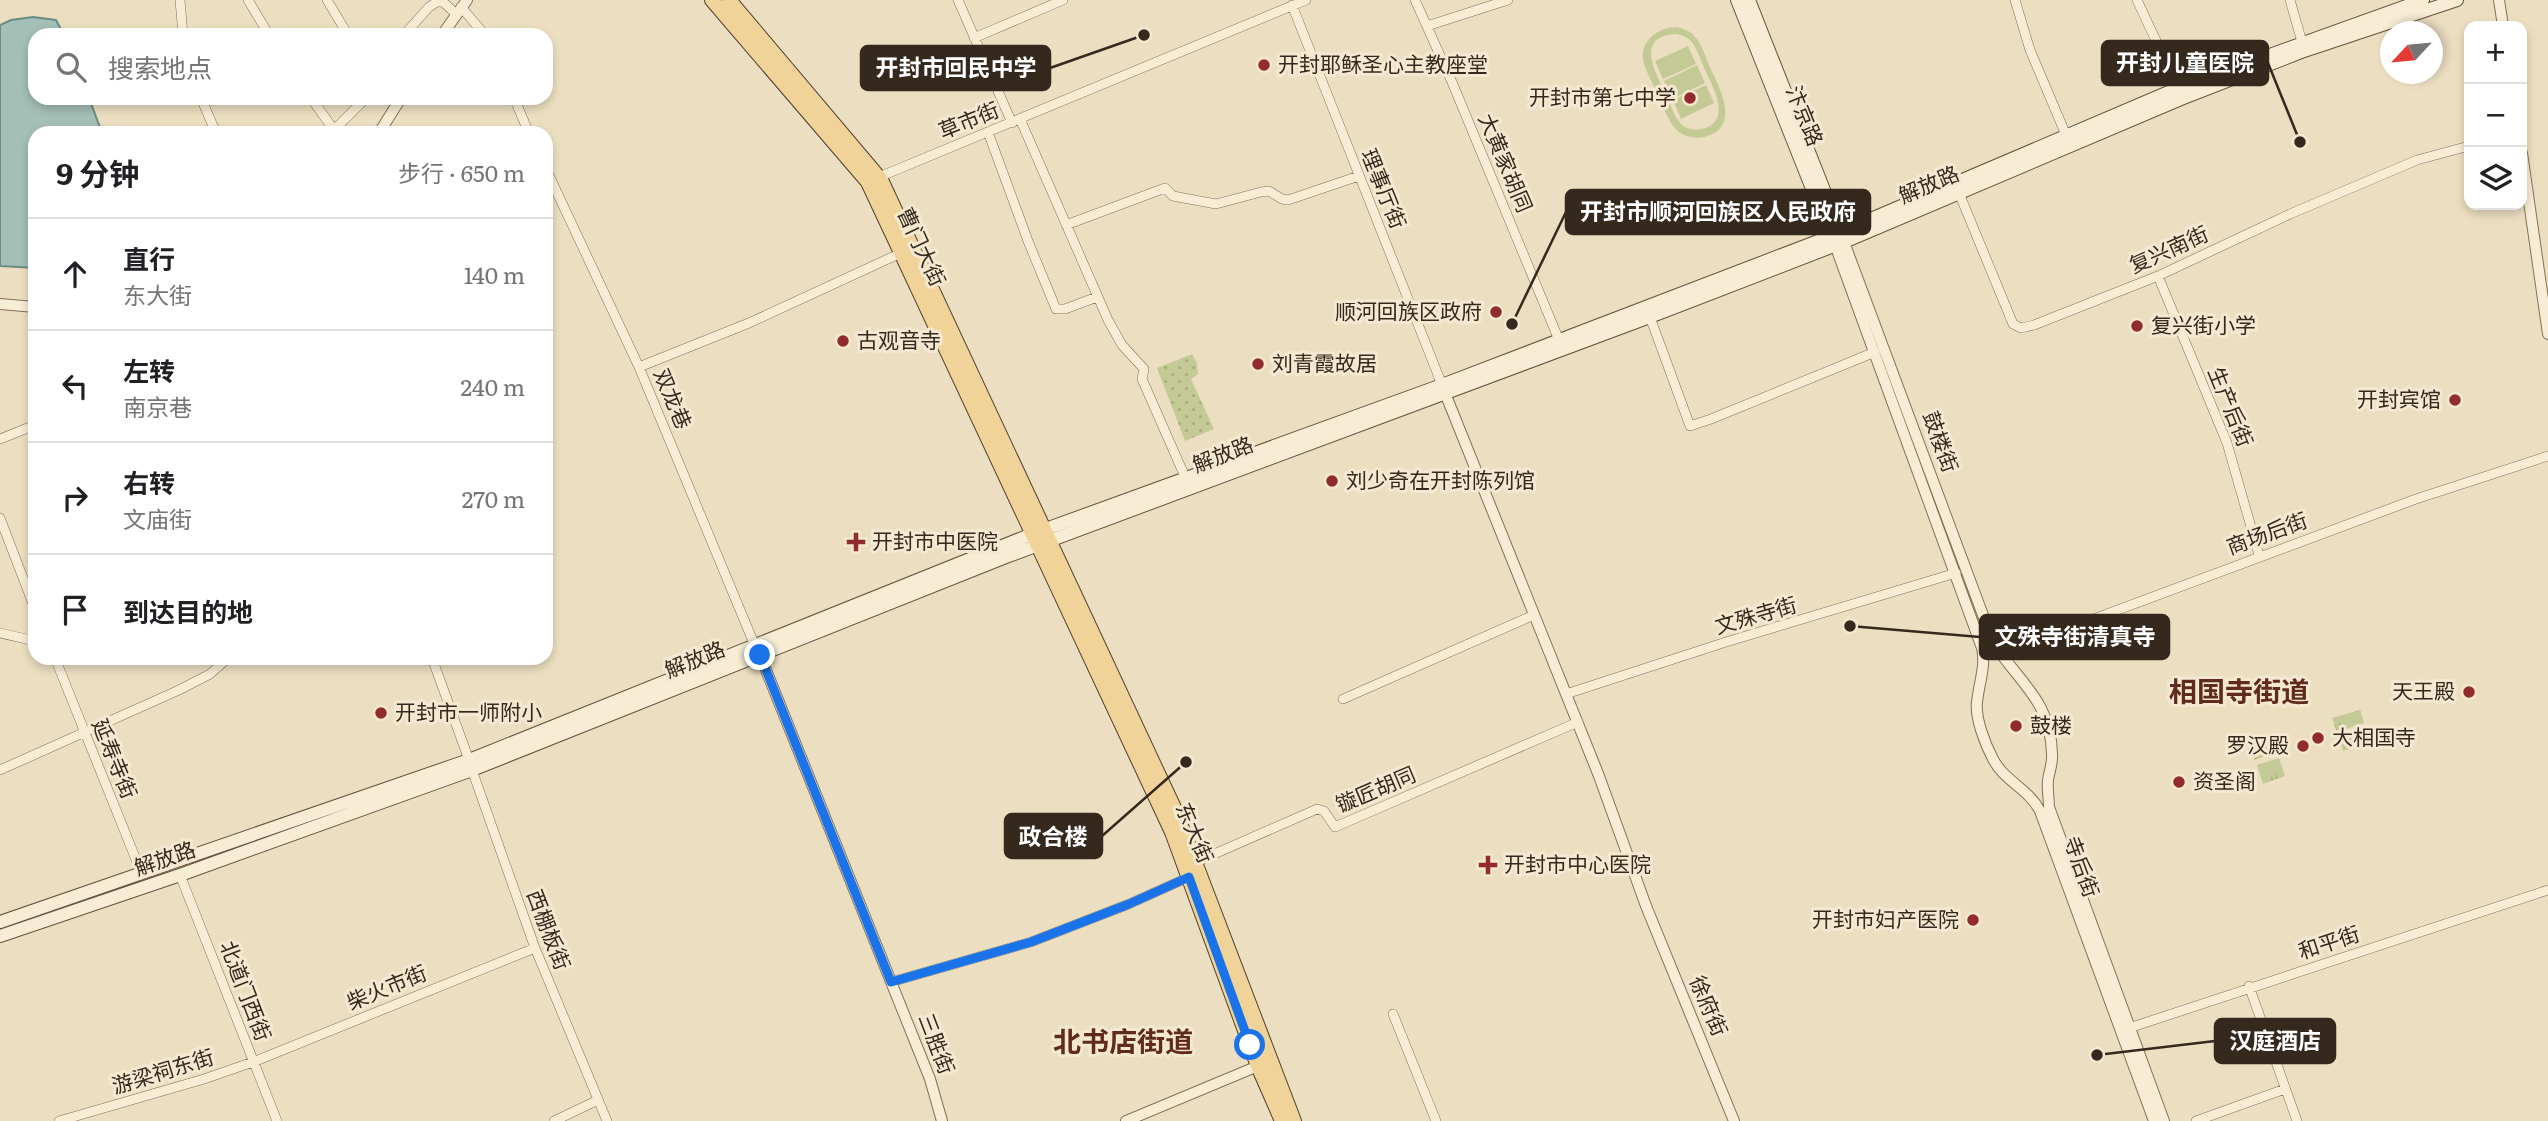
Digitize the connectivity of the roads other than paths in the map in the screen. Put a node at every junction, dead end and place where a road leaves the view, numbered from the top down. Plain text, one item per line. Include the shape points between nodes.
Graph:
1 (180, 0) edge
2 (248, 0) edge
3 (327, 0) edge
4 (440, 0) edge
5 (712, 0) edge
6 (729, 0) edge
7 (958, 0) edge
8 (1063, 0) edge
9 (1306, 0) edge
10 (1415, 0) edge
11 (1508, 0) edge
12 (1737, 0) edge
13 (1749, 0) edge
14 (2015, 0) edge
15 (2137, 0) edge
16 (2290, 0) edge
17 (2423, 0) edge
18 (2457, 0) edge
19 (2499, 0) edge
20 (1292, 5) junction
21 (461, 7) edge
22 (2502, 21) edge
23 (1427, 26) junction
24 (182, 28) edge
25 (265, 28) edge
26 (344, 28) edge
27 (410, 28) edge
28 (447, 28) edge
29 (479, 28) edge
30 (974, 38) junction
31 (2302, 42) junction
32 (2178, 88) junction
33 (204, 105) edge
34 (315, 105) edge
35 (359, 105) edge
36 (397, 105) edge
37 (517, 105) edge
38 (1016, 121) junction
39 (213, 126) edge
40 (328, 126) edge
41 (338, 126) edge
42 (383, 126) edge
43 (526, 126) edge
44 (988, 132) junction
45 (2066, 135) junction
46 (2465, 147) edge
47 (1359, 176) junction
48 (878, 177) junction
49 (553, 184) edge
50 (2527, 187) edge
51 (1959, 193) junction
52 (1066, 225) junction
53 (1838, 239) junction
54 (901, 253) junction
55 (2158, 276) junction
56 (1097, 297) junction
57 (0, 304) edge
58 (28, 306) edge
59 (1650, 317) junction
60 (2548, 334) edge
61 (1559, 340) junction
62 (1875, 352) junction
63 (639, 367) junction
64 (1444, 389) junction
65 (28, 428) edge
66 (0, 439) edge
67 (2548, 456) edge
68 (1186, 479) junction
69 (0, 518) edge
70 (1041, 538) junction
71 (2259, 555) junction
72 (1956, 573) junction
73 (28, 591) edge
74 (1534, 615) junction
75 (0, 633) edge
76 (1978, 637) joint
77 (28, 639) edge
78 (757, 651) junction
79 (2002, 653) junction
80 (58, 665) edge
81 (221, 665) edge
82 (434, 665) edge
83 (1566, 694) junction
84 (1343, 699) dead end
85 (1578, 722) junction
86 (83, 731) junction
87 (470, 765) junction
88 (0, 770) edge
89 (1196, 862) junction
90 (141, 872) junction
91 (180, 875) junction
92 (1189, 877) junction
93 (2548, 890) edge
94 (0, 922) edge
95 (0, 936) edge
96 (535, 948) junction
97 (891, 982) junction
98 (2249, 986) junction
99 (1394, 1014) dead end
100 (2126, 1029) junction
101 (253, 1062) junction
102 (1264, 1063) junction
103 (2285, 1089) junction
104 (598, 1100) junction
105 (83, 1117) edge
106 (59, 1121) edge
107 (277, 1121) edge
108 (554, 1121) edge
109 (607, 1121) edge
110 (942, 1121) edge
111 (1126, 1121) edge
112 (1282, 1121) edge
113 (1294, 1121) edge
114 (1436, 1121) edge
115 (1734, 1121) edge
116 (2154, 1121) edge
117 (2164, 1121) edge
118 (2196, 1121) edge
119 (2297, 1121) edge

1 - 24 street
2 - 25 street
3 - 26 street
4 - 21 street
4 - 27 street
5 - 54 main road, 曹门大街 via 861,172
6 - 48 main road, 曹门大街
7 - 30 street
8 - 30 street
9 - 20 street, 草市街
10 - 23 street, 大黄家胡同
11 - 23 street
12 - 53 main road, 汴京路
13 - 53 main road, 汴京路
14 - 45 street via 2030,50
15 - 32 street
16 - 31 street
17 - 31 main road, 解放路
18 - 51 main road, 解放路 via 2304,51
19 - 22 street
20 - 38 street, 草市街
20 - 47 street, 理事厅街
21 - 28 street
21 - 29 street
23 - 61 street, 大黄家胡同
30 - 38 street
31 - 32 main road, 解放路
32 - 45 main road, 解放路
33 - 39 street
34 - 40 street
35 - 41 street
36 - 42 street
37 - 43 street
38 - 44 street, 草市街
38 - 52 street
44 - 48 street, 草市街
44 - 56 street via 1056,309
45 - 53 main road, 解放路
46 - 55 street, 复兴南街 via 2417,160
47 - 52 street via 1288,200 1261,191 1223,204 1176,198 1165,188
47 - 64 street, 理事厅街
48 - 70 main road, 曹门大街
49 - 63 street, 双龙巷
50 - 60 street
51 - 53 main road, 解放路
51 - 55 street, 复兴南街 via 2013,324 2021,328
52 - 56 street
53 - 59 main road, 解放路
53 - 61 main road, 解放路
53 - 62 street, 鼓楼街
53 - 79 street, 鼓楼街 via 1993,642
54 - 63 street via 749,323
54 - 70 main road, 曹门大街
55 - 71 street, 生产后街 via 2227,443
56 - 68 street via 1122,345 1144,369 1142,379
57 - 58 street
59 - 62 street via 1690,426
59 - 64 main road, 解放路
61 - 64 main road, 解放路
62 - 72 street, 鼓楼街
63 - 78 street, 双龙巷
64 - 68 main road, 解放路
64 - 70 main road, 解放路
64 - 74 street, 徐府街
65 - 66 street
67 - 71 street, 商场后街
68 - 70 main road, 解放路
69 - 73 street
70 - 78 main road, 解放路
70 - 89 main road, 东大街
70 - 92 main road, 东大街
71 - 79 street, 商场后街
72 - 76 street, 鼓楼街
72 - 83 street, 文殊寺街
74 - 83 street, 徐府街
74 - 84 street
75 - 77 street
76 - 100 street, 寺后街 via 1983,664 1976,708 1992,758 2040,811
78 - 87 main road, 解放路
78 - 97 street, 三胜街
79 - 100 street, 寺后街 via 2031,690 2051,736 2049,807
80 - 86 street, 延寿寺街
81 - 86 street via 179,690
82 - 87 street, 西棚板街
83 - 85 street, 徐府街
85 - 89 street, 镟匠胡同 via 1335,827 1324,811 1317,809
85 - 115 street, 徐府街 via 1646,906
86 - 88 street
86 - 90 street, 延寿寺街
87 - 90 main road, 解放路
87 - 91 main road, 解放路
87 - 96 street, 西棚板街
89 - 102 main road, 东大街
90 - 94 main road, 解放路
91 - 95 main road, 解放路
91 - 101 street, 北道门西街
92 - 97 street via 1031,942
92 - 102 main road, 东大街
93 - 98 street, 和平街
96 - 101 street, 柴火市街
96 - 104 street, 西棚板街
97 - 110 street, 三胜街
98 - 100 street, 和平街
98 - 103 street
99 - 114 street
100 - 116 street, 寺后街
100 - 117 street, 寺后街
101 - 105 street, 游梁祠东街
101 - 107 street, 北道门西街
102 - 111 street
102 - 112 main road
102 - 113 main road
103 - 118 street
103 - 119 street
104 - 108 street
104 - 109 street, 西棚板街
105 - 106 street, 游梁祠东街

